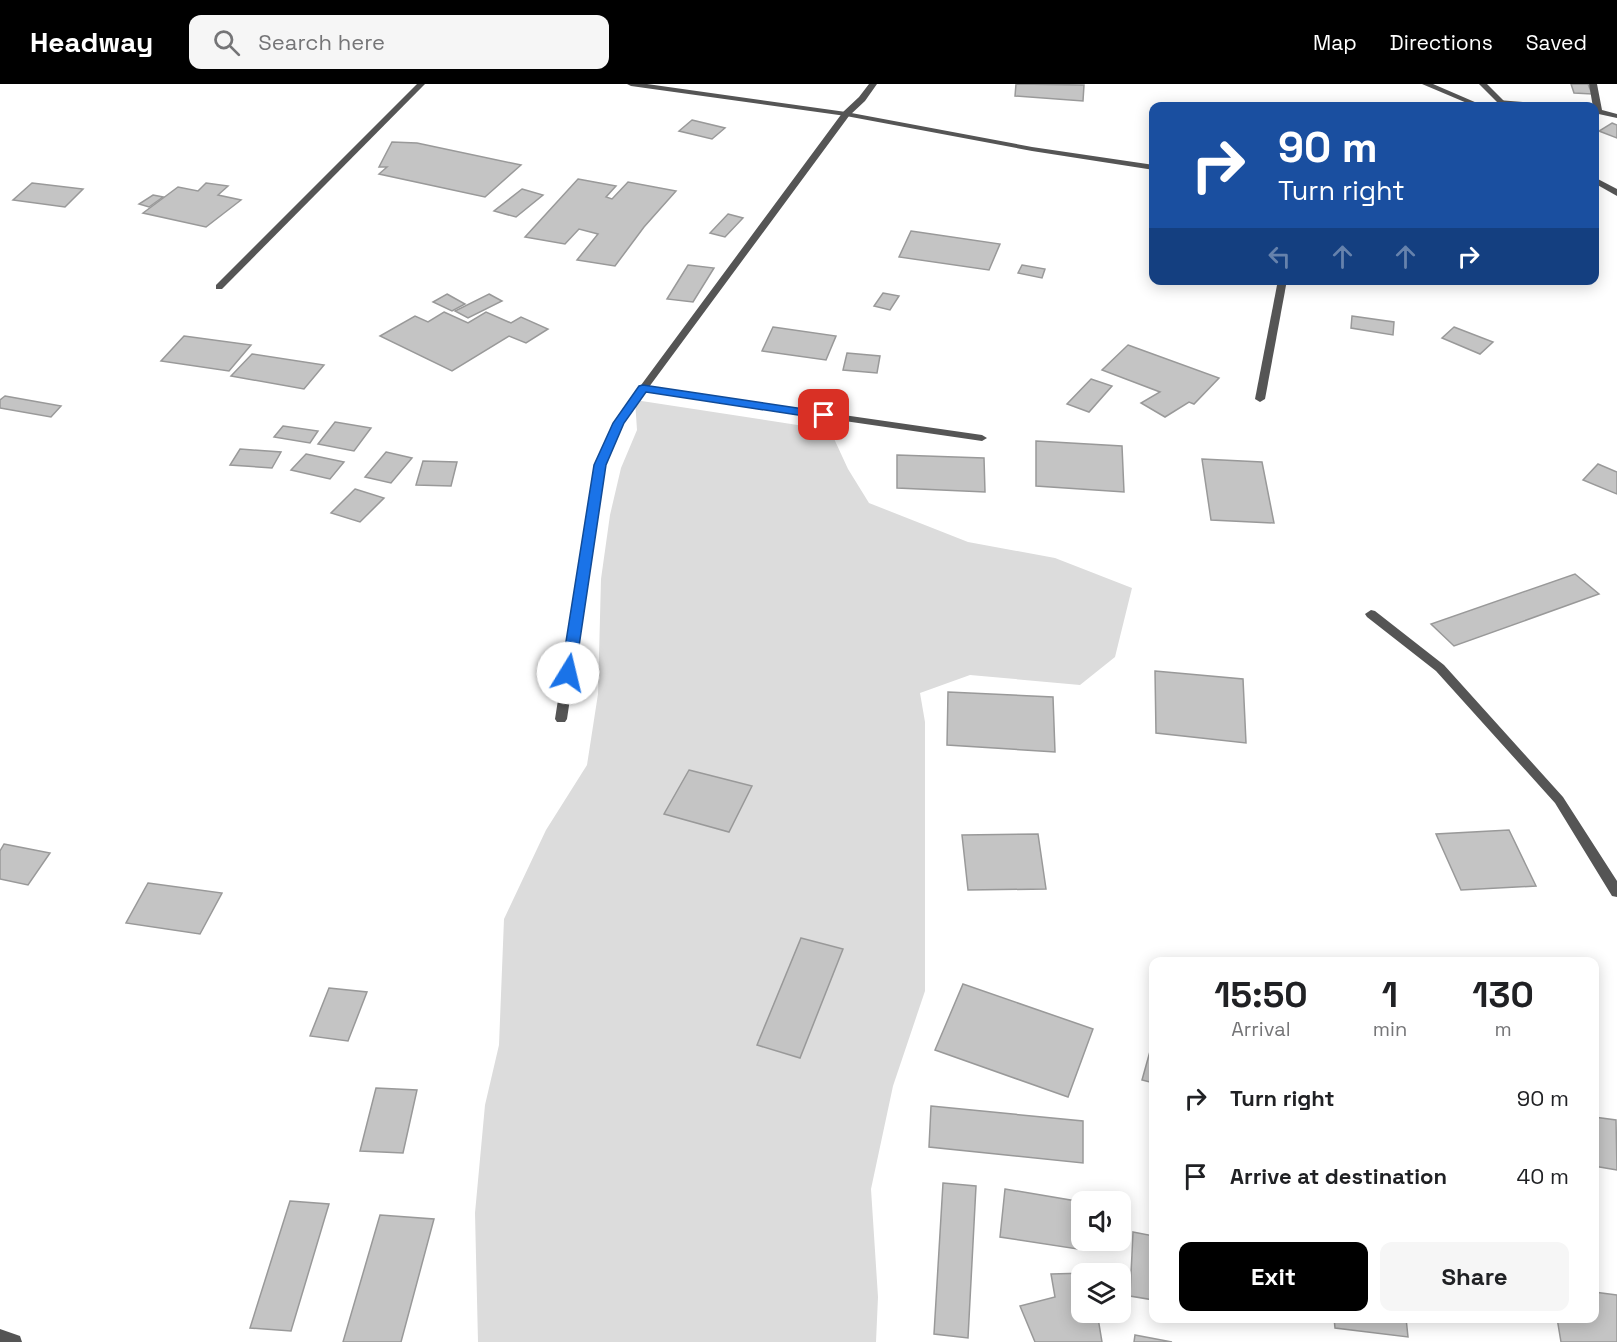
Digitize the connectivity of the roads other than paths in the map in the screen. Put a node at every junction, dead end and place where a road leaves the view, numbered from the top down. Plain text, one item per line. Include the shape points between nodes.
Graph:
1 (421, 84) edge
2 (631, 84) edge
3 (873, 84) edge
4 (1426, 84) edge
5 (1483, 84) edge
6 (1593, 84) edge
7 (1470, 102) edge
8 (1501, 102) edge
9 (1595, 102) edge
10 (1599, 112) edge
11 (846, 114) junction
12 (1617, 116) edge
13 (1149, 167) edge
14 (1599, 182) edge
15 (1617, 193) edge
16 (1282, 285) edge
17 (219, 287) dead end
18 (643, 389) junction
19 (1260, 399) dead end
20 (982, 438) dead end
21 (1371, 614) dead end
22 (561, 719) dead end
23 (1617, 892) edge
24 (0, 1337) edge
25 (14, 1342) edge

1 - 17 street
2 - 11 street
3 - 11 street
4 - 7 street
5 - 8 street
6 - 9 street
10 - 12 street
11 - 13 street
11 - 18 street
14 - 15 street
16 - 19 street
18 - 20 street
18 - 22 street via 618,423 600,465
21 - 23 street via 1440,668 1559,800
24 - 25 street

